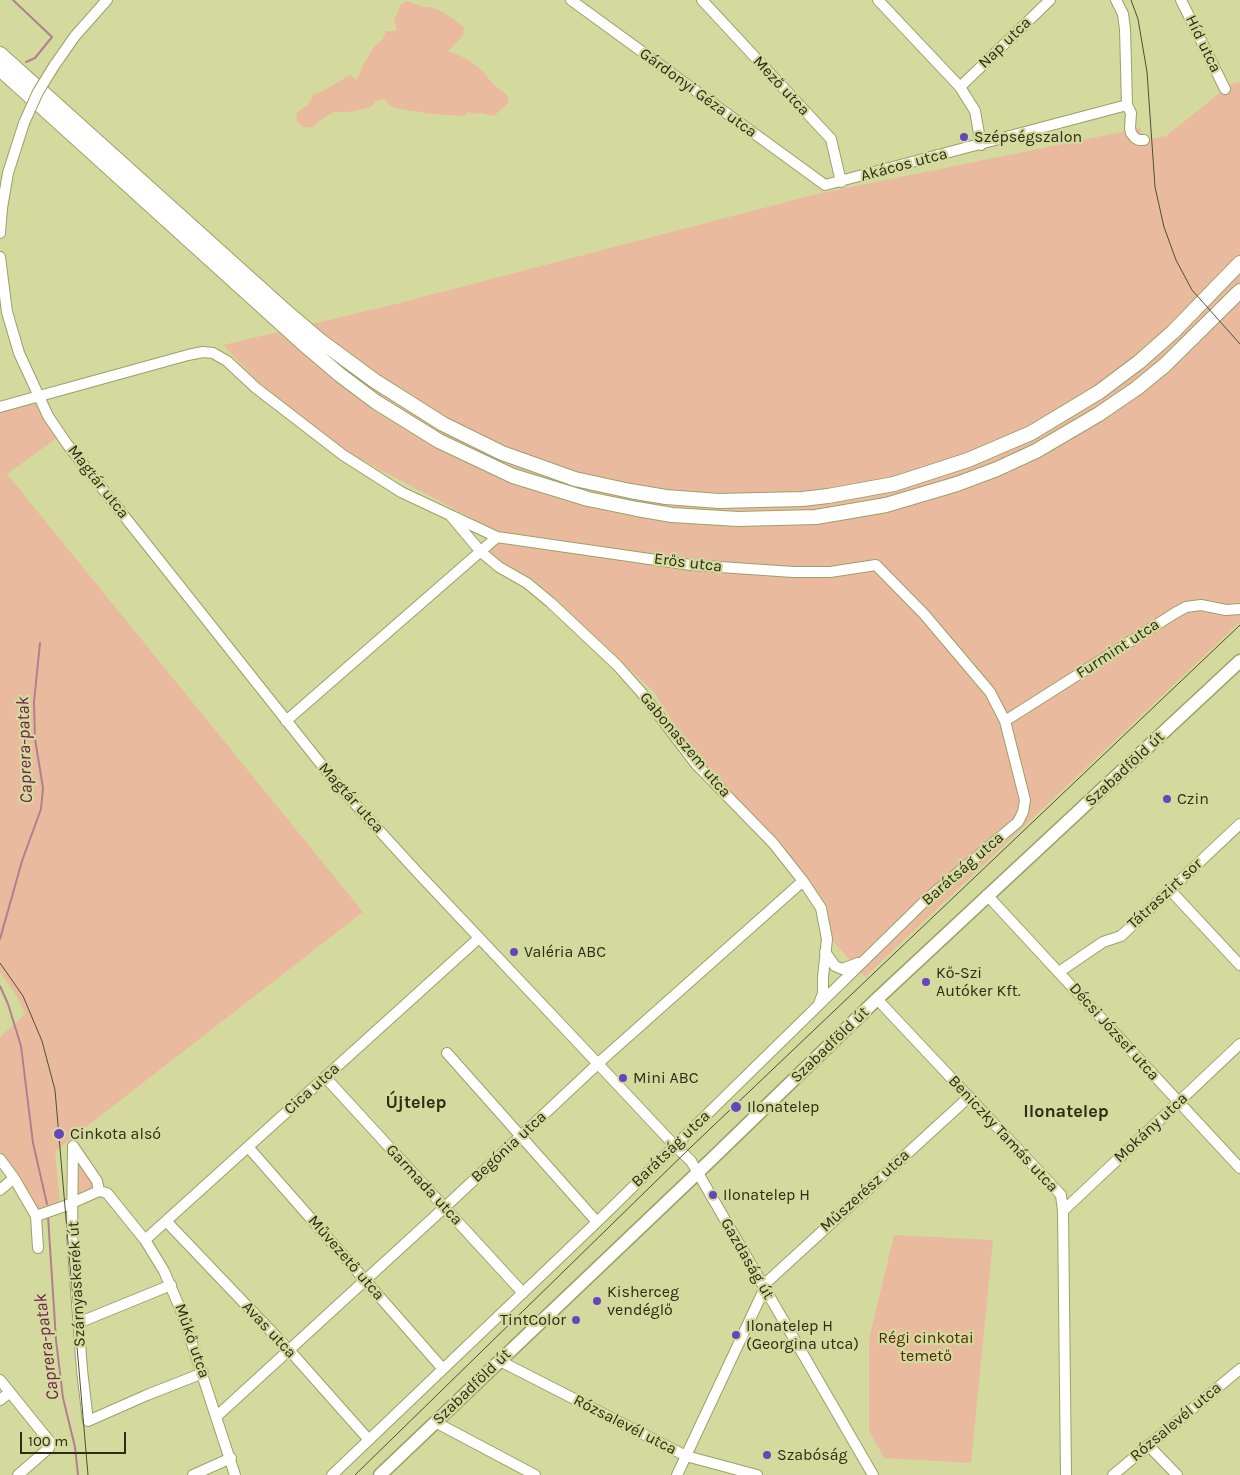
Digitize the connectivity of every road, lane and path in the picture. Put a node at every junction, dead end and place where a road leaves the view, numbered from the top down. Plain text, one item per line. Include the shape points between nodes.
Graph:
1 (107, 0) edge
2 (571, 0) edge
3 (702, 0) edge
4 (878, 0) edge
5 (1050, 0) edge
6 (1116, 0) edge
7 (1181, 0) edge
8 (0, 54) edge
9 (0, 70) edge
10 (960, 87) junction
11 (1225, 89) dead end
12 (1127, 105) junction
13 (1144, 140) dead end
14 (981, 145) junction
15 (841, 182) junction
16 (825, 186) joint
17 (0, 233) edge
18 (0, 257) edge
19 (1240, 263) edge
20 (1240, 291) edge
21 (38, 396) junction
22 (0, 407) edge
23 (450, 515) junction
24 (497, 537) junction
25 (481, 552) junction
26 (1240, 609) edge
27 (1240, 661) edge
28 (286, 720) junction
29 (1005, 721) junction
30 (1025, 800) joint
31 (1240, 824) edge
32 (803, 881) junction
33 (1170, 890) junction
34 (988, 895) junction
35 (479, 938) junction
36 (825, 952) junction
37 (864, 961) junction
38 (1240, 965) edge
39 (1059, 972) junction
40 (877, 999) junction
41 (819, 1005) junction
42 (1240, 1044) edge
43 (447, 1053) dead end
44 (598, 1065) junction
45 (325, 1077) junction
46 (969, 1097) junction
47 (1178, 1102) junction
48 (521, 1136) junction
49 (674, 1145) junction
50 (248, 1147) junction
51 (0, 1159) edge
52 (1240, 1168) edge
53 (698, 1172) junction
54 (14, 1178) junction
55 (0, 1190) edge
56 (99, 1191) junction
57 (72, 1202) junction
58 (444, 1208) junction
59 (1063, 1212) junction
60 (36, 1216) junction
61 (166, 1221) junction
62 (597, 1222) junction
63 (145, 1240) junction
64 (38, 1248) dead end
65 (366, 1280) junction
66 (171, 1285) junction
67 (764, 1288) junction
68 (523, 1293) junction
69 (78, 1324) junction
70 (290, 1351) junction
71 (500, 1360) junction
72 (1240, 1368) edge
73 (443, 1369) junction
74 (203, 1373) junction
75 (0, 1380) edge
76 (10, 1392) junction
77 (0, 1400) edge
78 (217, 1416) junction
79 (435, 1422) junction
80 (369, 1440) junction
81 (1148, 1445) junction
82 (686, 1456) junction
83 (231, 1458) junction
84 (18, 1475) edge
85 (193, 1475) edge
86 (235, 1475) edge
87 (332, 1475) edge
88 (380, 1475) edge
89 (535, 1475) edge
90 (677, 1475) edge
91 (757, 1475) edge
92 (873, 1475) edge
93 (1066, 1475) edge
94 (1113, 1475) edge
95 (1177, 1475) edge

1 - 17 street, bridge via 76,36 38,92 8,173
2 - 16 street, Gárdonyi Géza utca
3 - 15 street, Mező utca via 831,140
4 - 10 street
5 - 10 street, Nap utca
6 - 12 street via 1123,14 1125,29
7 - 11 street, Híd utca
8 - 19 highway via 282,308 375,381 443,424 502,453 575,478 630,491 719,501 811,498 894,484 968,460 1031,433 1099,392 1173,332
9 - 20 highway via 306,346 376,402 439,441 506,472 573,495 637,509 681,516 738,519 816,517 886,505 957,484 1036,451 1100,414 1165,365
10 - 14 street via 975,111
12 - 13 street via 1131,113 1131,133 1138,140
12 - 14 street, Akácos utca
14 - 15 street, Akácos utca
15 - 16 street, Akácos utca
18 - 21 street, Magtár utca via 10,324
21 - 22 street
21 - 23 street via 188,355 213,353 343,455 401,492
21 - 28 street, Magtár utca via 67,444
23 - 24 street
23 - 25 street, Gabonaszem utca
24 - 25 street
24 - 29 street, Erős utca via 691,565 793,572 876,565 924,614 990,692
25 - 28 street
25 - 32 street, Gabonaszem utca via 550,602 617,665 696,764 773,843
26 - 29 street, Furmint utca via 1201,605 1186,607
27 - 34 main road, Szabadföld út
28 - 35 street, Magtár utca via 342,789
29 - 30 street, Erős utca
30 - 37 street, Barátság utca via 1018,822 928,898
31 - 33 street, Tátraszirt sor
32 - 36 street, Gabonaszem utca via 821,908 827,939
32 - 44 street, Begónia utca
33 - 38 street
33 - 39 street, Tátraszirt sor via 1121,936 1103,942
34 - 39 street, Décsi József utca
34 - 40 main road, Szabadföld út
35 - 44 street, Magtár utca
35 - 45 street, Cica utca
36 - 37 street via 835,966 842,969
36 - 41 street, Gabonaszem utca via 823,993
37 - 41 street, Barátság utca
39 - 47 street, Décsi József utca
40 - 46 street, Beniczky Tamás utca
40 - 53 main road, Szabadföld út
41 - 49 street, Barátság utca
42 - 47 street, Mokány utca
43 - 48 street
44 - 48 street, Begónia utca
44 - 49 street, Magtár utca
45 - 50 street, Cica utca
45 - 58 street, Garmada utca
46 - 59 street, Beniczky Tamás utca via 1060,1195
46 - 67 street, Műszerész utca via 770,1278
47 - 52 street, Décsi József utca
47 - 59 street, Mokány utca
48 - 58 street, Begónia utca
48 - 62 street
49 - 53 street, Magtár utca
49 - 62 street, Barátság utca
50 - 61 street, Cica utca
50 - 65 street, Művezető utca
51 - 54 street
53 - 67 street, Gazdaság út
53 - 71 main road, Szabadföld út
54 - 55 street
54 - 60 street
56 - 57 street
56 - 57 street, Szárnyaskerék út via 97,1181 73,1146
56 - 63 street, Műkő utca via 107,1193
57 - 60 street
57 - 69 street, Szárnyaskerék út
58 - 65 street, Begónia utca
58 - 68 street, Garmada utca
59 - 93 street, Beniczky Tamás utca
60 - 64 street
61 - 63 street, Cica utca
61 - 70 street, Avas utca
62 - 68 street, Barátság utca
63 - 66 street, Műkő utca
65 - 70 street, Begónia utca
65 - 73 street, Művezető utca
66 - 69 street
66 - 74 street, Műkő utca
67 - 82 street, Műszerész utca
67 - 92 street, Gazdaság út
68 - 73 street, Barátság utca
69 - 74 street, Szárnyaskerék út via 88,1421
70 - 78 street, Begónia utca
70 - 80 street, Avas utca
71 - 79 main road, Szabadföld út
71 - 82 street, Rózsalevél utca
72 - 81 street, Rózsalevél utca
73 - 80 street, Barátság utca
74 - 78 street, Műkő utca
75 - 76 street
76 - 77 street
76 - 84 street via 50,1442 48,1448
78 - 83 street, Műkő utca
79 - 88 main road, Szabadföld út
79 - 89 street
80 - 87 street, Barátság utca
81 - 94 street, Rózsalevél utca
81 - 95 street
82 - 90 street, Műszerész utca
82 - 91 street, Rózsalevél utca
83 - 85 street
83 - 86 street, Műkő utca

